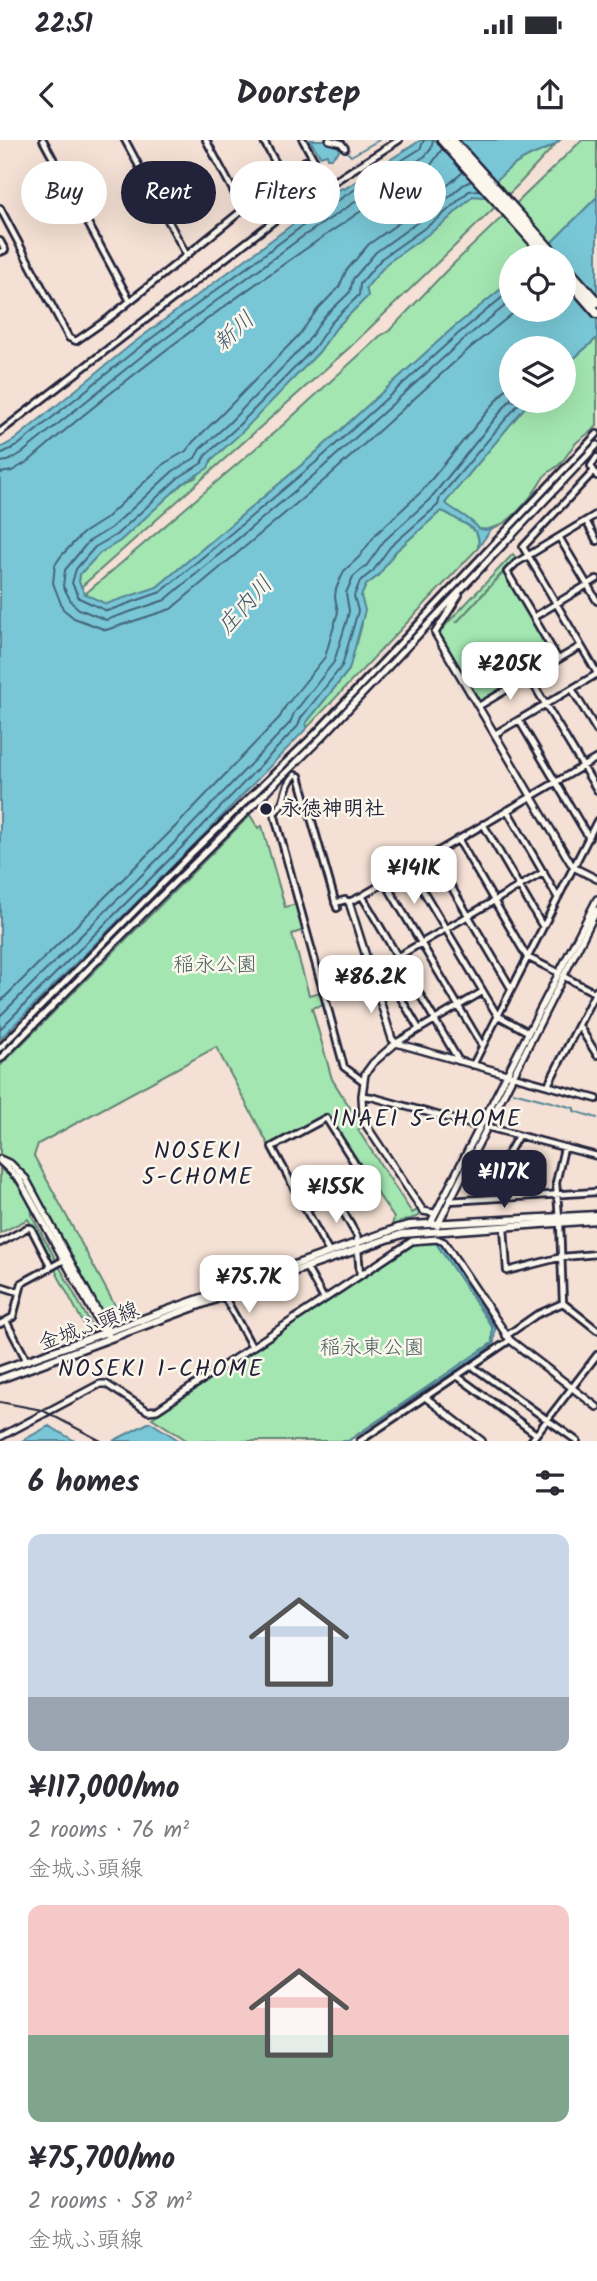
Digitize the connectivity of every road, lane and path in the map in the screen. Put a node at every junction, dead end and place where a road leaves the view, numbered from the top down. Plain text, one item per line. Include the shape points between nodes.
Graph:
1 (43, 140) edge
2 (125, 140) edge
3 (206, 140) edge
4 (263, 140) edge
5 (303, 140) edge
6 (330, 140) edge
7 (399, 140) edge
8 (442, 140) edge
9 (452, 140) edge
10 (344, 144) edge
11 (275, 161) edge
12 (315, 161) edge
13 (340, 177) edge
14 (230, 185) edge
15 (0, 208) edge
16 (230, 219) edge
17 (270, 224) edge
18 (0, 241) edge
19 (536, 245) edge
20 (545, 245) edge
21 (0, 252) edge
22 (186, 254) junction
23 (576, 278) edge
24 (576, 289) edge
25 (130, 301) junction
26 (597, 302) edge
27 (597, 313) edge
28 (0, 432) edge
29 (597, 434) edge
30 (597, 445) edge
31 (597, 457) edge
32 (595, 473) edge
33 (597, 514) edge
34 (586, 521) junction
35 (559, 537) junction
36 (597, 541) edge
37 (527, 554) junction
38 (597, 579) edge
39 (587, 585) junction
40 (460, 592) junction
41 (597, 601) edge
42 (556, 603) junction
43 (534, 617) junction
44 (581, 646) junction
45 (558, 659) junction
46 (597, 673) edge
47 (529, 677) junction
48 (572, 689) junction
49 (546, 704) junction
50 (479, 706) junction
51 (519, 720) junction
52 (597, 731) edge
53 (495, 734) junction
54 (597, 758) edge
55 (582, 766) junction
56 (556, 782) junction
57 (597, 790) edge
58 (531, 796) junction
59 (507, 810) junction
60 (597, 821) edge
61 (483, 824) junction
62 (589, 838) junction
63 (458, 839) junction
64 (432, 854) junction
65 (409, 867) junction
66 (575, 868) junction
67 (544, 872) junction
68 (597, 879) edge
69 (385, 882) junction
70 (520, 886) junction
71 (362, 896) junction
72 (559, 898) junction
73 (597, 900) edge
74 (494, 901) junction
75 (349, 902) junction
76 (597, 910) edge
77 (469, 916) junction
78 (544, 927) junction
79 (445, 929) junction
80 (421, 943) junction
81 (398, 956) junction
82 (527, 957) junction
83 (382, 966) junction
84 (371, 972) junction
85 (561, 975) junction
86 (511, 989) junction
87 (482, 992) junction
88 (596, 993) edge
89 (458, 1006) junction
90 (497, 1015) junction
91 (435, 1019) junction
92 (579, 1025) junction
93 (419, 1029) junction
94 (528, 1032) junction
95 (396, 1044) junction
96 (482, 1045) junction
97 (0, 1048) edge
98 (597, 1055) edge
99 (0, 1059) edge
100 (460, 1062) junction
101 (473, 1065) junction
102 (510, 1075) junction
103 (363, 1081) junction
104 (548, 1085) junction
105 (597, 1091) edge
106 (362, 1096) junction
107 (589, 1096) junction
108 (597, 1099) edge
109 (484, 1127) junction
110 (518, 1136) junction
111 (564, 1148) junction
112 (597, 1156) edge
113 (0, 1160) edge
114 (467, 1165) junction
115 (597, 1192) edge
116 (333, 1194) junction
117 (556, 1194) junction
118 (449, 1201) junction
119 (306, 1209) junction
120 (435, 1213) junction
121 (597, 1218) edge
122 (559, 1220) junction
123 (504, 1226) junction
124 (434, 1227) junction
125 (0, 1242) edge
126 (359, 1246) junction
127 (329, 1252) junction
128 (597, 1254) edge
129 (562, 1257) junction
130 (64, 1260) junction
131 (51, 1267) junction
132 (306, 1267) junction
133 (360, 1275) junction
134 (0, 1286) edge
135 (19, 1292) junction
136 (224, 1296) junction
137 (324, 1299) junction
138 (563, 1303) junction
139 (6, 1321) junction
140 (0, 1324) edge
141 (597, 1330) edge
142 (107, 1334) junction
143 (508, 1338) junction
144 (252, 1347) junction
145 (597, 1355) edge
146 (27, 1361) junction
147 (472, 1366) junction
148 (0, 1370) edge
149 (457, 1376) junction
150 (0, 1379) edge
151 (572, 1387) junction
152 (425, 1397) junction
153 (597, 1406) edge
154 (547, 1420) junction
155 (0, 1437) edge
156 (534, 1438) edge
157 (360, 1441) edge
158 (482, 1441) edge
159 (577, 1441) edge

1 - 25 street
2 - 22 street
3 - 14 street
4 - 11 street
5 - 12 street
6 - 10 street
7 - 13 street
8 - 19 highway
9 - 20 highway
15 - 25 street via 72,341 80,340
16 - 22 street
17 - 28 street
18 - 21 street via 5,250
22 - 25 street
23 - 26 highway
24 - 27 highway
29 - 97 street via 315,734
30 - 40 street
31 - 32 street via 591,466
32 - 37 street via 524,545
33 - 34 street
34 - 35 street
34 - 36 street
35 - 37 street
35 - 39 street
37 - 42 street
37 - 43 street via 508,572
38 - 39 street
39 - 41 street
39 - 42 street
40 - 50 street via 435,633
40 - 99 street
42 - 43 street
42 - 44 street
43 - 45 street
44 - 45 street
44 - 46 street
45 - 47 street
46 - 48 street
47 - 49 street
47 - 50 street
48 - 49 street
48 - 52 street
49 - 51 street
49 - 55 street
50 - 53 street
51 - 53 street
51 - 56 street
53 - 58 street
54 - 55 street
55 - 56 street
55 - 57 street
56 - 58 street
56 - 62 street
58 - 59 street
58 - 66 street
59 - 61 street
59 - 67 street
60 - 62 street
61 - 63 street
61 - 70 street
62 - 66 street
63 - 64 street
63 - 74 street
64 - 65 street
64 - 77 street
65 - 69 street
65 - 79 street
66 - 68 street
66 - 72 street
67 - 70 street
67 - 72 street
69 - 71 street
69 - 80 street
70 - 74 street
70 - 78 street
71 - 75 street
71 - 81 street
72 - 78 street
73 - 85 street
74 - 77 street
74 - 82 street
75 - 84 street
75 - 103 street via 336,906 297,775 285,787 283,802 274,813 344,1067
76 - 85 street
77 - 79 street
77 - 86 street
78 - 82 street
79 - 80 street
79 - 87 street
80 - 81 street
80 - 89 street
81 - 83 street
81 - 91 street
82 - 85 street
82 - 86 street
83 - 84 street
83 - 93 street
84 - 95 street
85 - 88 street
85 - 94 street
85 - 102 street
86 - 90 street
87 - 89 street
87 - 90 street
88 - 92 street
89 - 91 street
89 - 96 street
90 - 94 street
90 - 96 street
91 - 93 street
91 - 100 street
92 - 98 street
92 - 104 street
93 - 95 street
94 - 102 street
95 - 100 street
95 - 103 street via 368,1068
96 - 101 street
100 - 101 street
101 - 102 street
102 - 104 street
102 - 109 street
103 - 106 street
104 - 107 street
105 - 107 street
106 - 109 street
106 - 120 street via 364,1122 423,1211
107 - 108 street
109 - 110 street
109 - 114 street
109 - 120 street
110 - 111 street
110 - 114 street via 497,1173
111 - 112 street
111 - 117 street
113 - 130 street via 20,1180
113 - 142 street via 26,1179
114 - 118 street
115 - 117 street
116 - 119 street
116 - 119 street via 364,1178 326,1118 272,1147
116 - 126 street
117 - 118 street
117 - 122 street
118 - 124 street
119 - 127 street
120 - 124 street
121 - 122 main road, 金城ふ頭線
122 - 123 main road, 金城ふ頭線
122 - 124 main road, 金城ふ頭線
122 - 129 street
123 - 124 main road, 金城ふ頭線
123 - 129 street via 507,1271
124 - 126 main road, 金城ふ頭線 via 398,1228
125 - 131 street via 31,1228
126 - 127 main road, 金城ふ頭線
126 - 132 main road, 金城ふ頭線
126 - 133 street
127 - 142 main road, 金城ふ頭線
128 - 129 street
129 - 138 street
130 - 131 street
130 - 142 street
131 - 135 street via 22,1283
132 - 136 main road, 金城ふ頭線
132 - 137 street
133 - 137 street
133 - 143 street via 412,1241 440,1239
134 - 135 street
135 - 139 street via 13,1317
136 - 142 main road, 金城ふ頭線
136 - 144 street
137 - 144 street
138 - 141 street
138 - 143 street via 536,1315
139 - 140 street
139 - 146 street
142 - 146 main road, 金城ふ頭線
142 - 150 main road, 金城ふ頭線
143 - 147 street
143 - 151 street
144 - 155 street via 154,1411 100,1384
145 - 151 street
146 - 148 main road, 金城ふ頭線
147 - 149 street
147 - 154 street
149 - 152 street
149 - 156 street
151 - 153 street
151 - 154 street
152 - 157 street
152 - 158 street
154 - 156 street
154 - 159 street

